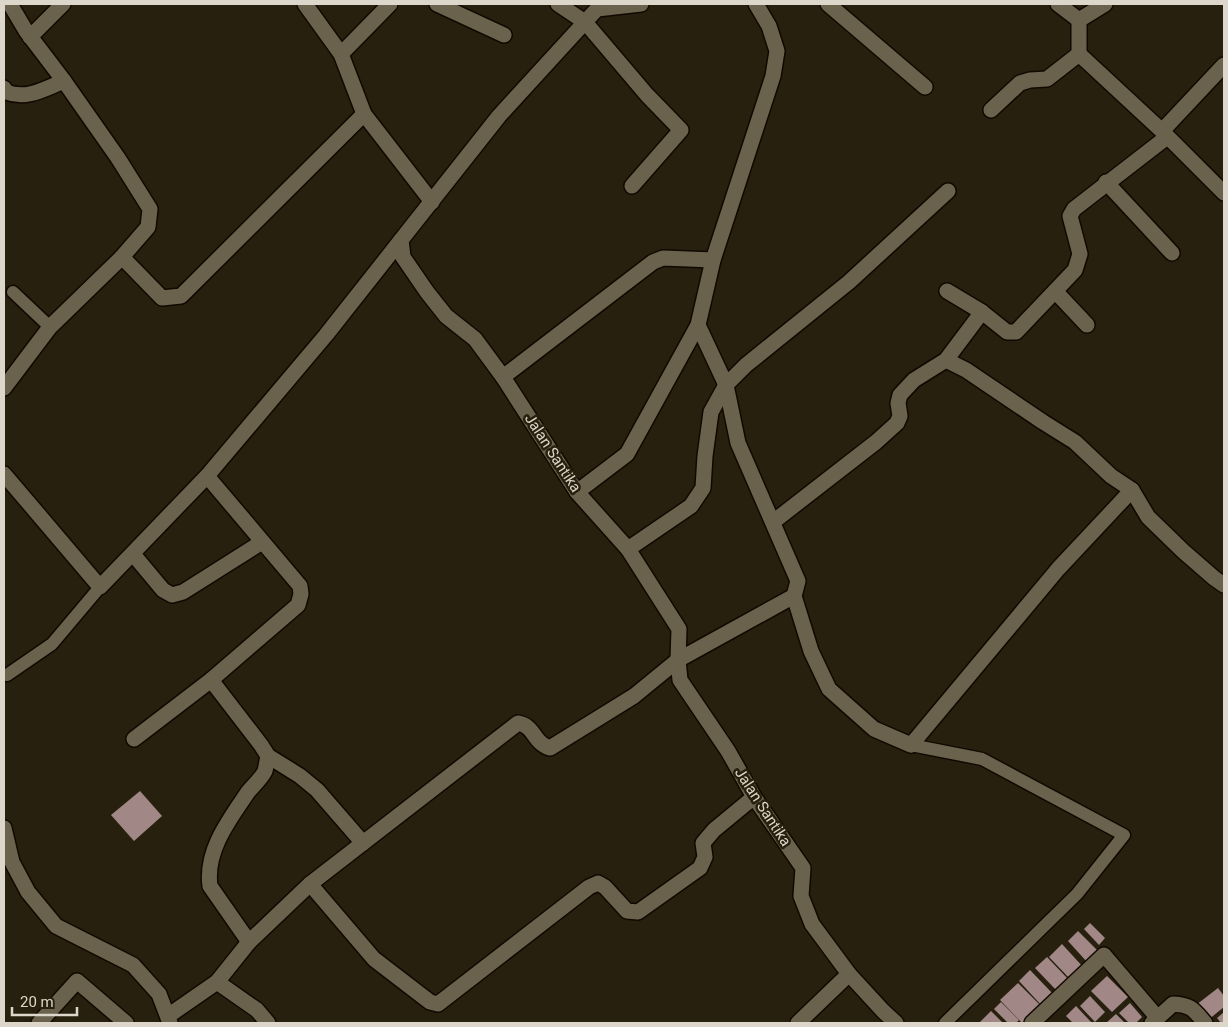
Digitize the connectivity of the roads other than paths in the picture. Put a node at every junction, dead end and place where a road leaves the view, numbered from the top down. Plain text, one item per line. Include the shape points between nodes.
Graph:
1 (10, 4) edge
2 (63, 4) edge
3 (305, 4) edge
4 (390, 4) edge
5 (437, 4) edge
6 (558, 4) edge
7 (641, 4) edge
8 (756, 4) edge
9 (828, 4) edge
10 (1058, 4) edge
11 (1105, 4) edge
12 (597, 7) edge
13 (1079, 20) junction
14 (584, 22) junction
15 (504, 35) dead end
16 (30, 37) junction
17 (341, 54) junction
18 (1079, 54) junction
19 (1224, 65) edge
20 (64, 81) junction
21 (925, 87) dead end
22 (4, 88) edge
23 (991, 110) dead end
24 (364, 114) junction
25 (1164, 134) junction
26 (1106, 182) junction
27 (632, 186) dead end
28 (948, 191) dead end
29 (1224, 193) edge
30 (432, 202) junction
31 (401, 240) junction
32 (1172, 253) dead end
33 (122, 257) junction
34 (713, 260) junction
35 (947, 291) dead end
36 (13, 292) dead end
37 (1055, 292) junction
38 (982, 312) junction
39 (1087, 325) dead end
40 (698, 326) junction
41 (50, 327) junction
42 (946, 360) junction
43 (503, 377) junction
44 (726, 385) junction
45 (4, 388) edge
46 (4, 474) edge
47 (207, 476) junction
48 (1132, 490) junction
49 (577, 492) junction
50 (773, 522) junction
51 (262, 542) junction
52 (628, 549) junction
53 (133, 554) junction
54 (1224, 585) edge
55 (100, 588) junction
56 (794, 596) junction
57 (678, 660) junction
58 (7, 675) dead end
59 (211, 680) junction
60 (134, 740) dead end
61 (911, 745) junction
62 (268, 756) junction
63 (754, 797) junction
64 (4, 828) edge
65 (363, 843) junction
66 (310, 884) junction
67 (249, 942) junction
68 (849, 974) junction
69 (217, 982) junction
70 (169, 1020) edge
71 (1155, 1020) edge
72 (40, 1023) edge
73 (126, 1023) edge
74 (268, 1023) edge
75 (798, 1023) edge
76 (896, 1023) edge
77 (945, 1023) edge
78 (1032, 1023) edge
79 (1205, 1023) edge

1 - 16 street
2 - 16 street
3 - 17 street
4 - 17 street
5 - 15 street
6 - 14 street
7 - 12 street
8 - 34 street via 769,26 777,51 773,76
9 - 21 street
10 - 13 street
11 - 13 street
12 - 14 street
13 - 18 street
14 - 27 street via 681,130
14 - 30 street via 499,116
16 - 20 street
17 - 24 street
18 - 23 street via 1048,79 1020,83
18 - 25 street
19 - 25 street
20 - 22 street via 27,96 16,96
20 - 33 street via 150,209 148,227
24 - 30 street
24 - 33 street via 181,296 162,298
25 - 26 street
25 - 29 street
26 - 32 street
26 - 37 street via 1082,200 1070,216 1080,254 1075,270
28 - 44 street via 849,282
30 - 31 street
31 - 43 street, Jalan Santika via 403,257 427,292 446,316 475,339
31 - 47 street
33 - 41 street
34 - 40 street
34 - 43 street via 663,258 653,262
35 - 38 street
36 - 41 lane
37 - 38 street via 1016,332 1007,332
37 - 39 street
38 - 42 street
40 - 44 street
40 - 49 street via 626,454
41 - 45 street
42 - 48 street via 1075,442 1111,476
42 - 50 street via 914,380 900,395 897,423
43 - 49 street, Jalan Santika
44 - 50 street via 738,443
44 - 52 street via 711,412 703,488 691,506
46 - 55 street
47 - 51 street
47 - 53 street
48 - 54 street via 1148,517
48 - 61 street via 1058,569
49 - 52 street, Jalan Santika
50 - 56 street via 798,581
51 - 53 street via 183,592 172,595 163,590
51 - 59 street via 300,586 298,605
52 - 57 street, Jalan Santika via 679,629
53 - 55 street
55 - 58 lane via 52,644
56 - 57 street
56 - 61 street via 811,651 829,689 874,730
57 - 63 street, Jalan Santika via 680,680 728,751
57 - 65 street via 634,696 550,748 542,746 526,725 518,723
59 - 60 street
59 - 62 street
61 - 77 lane via 982,759 1124,835 1078,894
62 - 65 street via 318,790
62 - 67 street via 264,772 218,839 211,858 210,886
63 - 66 street via 702,843 705,857 700,868 638,912 627,911 598,883 438,1004 430,1002 374,959
63 - 68 street, Jalan Santika via 803,868 801,896 812,924
64 - 70 street via 12,862 28,892 56,926 133,965 159,994
65 - 66 street
66 - 67 street
67 - 69 street
68 - 75 street
68 - 76 street, Jalan Santika
69 - 70 street
69 - 74 street via 257,1010
71 - 78 street via 1104,955
71 - 79 street via 1173,1004 1193,1009
72 - 73 street via 77,980

